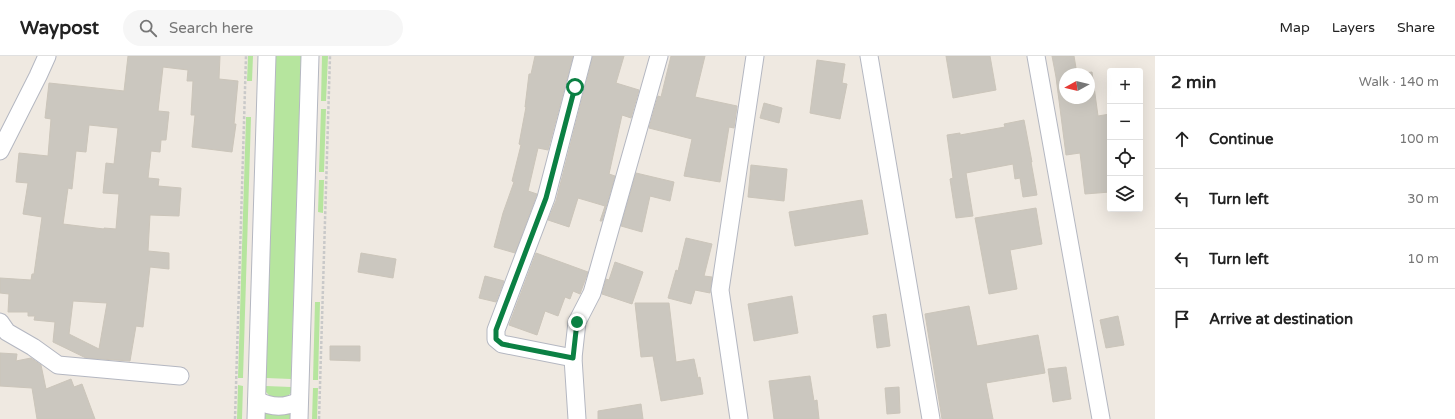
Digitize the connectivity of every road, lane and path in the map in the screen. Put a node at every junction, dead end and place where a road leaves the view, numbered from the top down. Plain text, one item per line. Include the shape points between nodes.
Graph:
1 (47, 56) edge
2 (246, 56) edge
3 (267, 56) edge
4 (310, 56) edge
5 (330, 56) edge
6 (583, 56) edge
7 (659, 56) edge
8 (754, 56) edge
9 (869, 56) edge
10 (1036, 56) edge
11 (0, 151) edge
12 (0, 322) edge
13 (573, 358) junction
14 (180, 376) dead end
15 (257, 400) junction
16 (299, 401) junction
17 (235, 419) edge
18 (256, 419) edge
19 (299, 419) edge
20 (319, 419) edge
21 (577, 419) edge
22 (739, 419) edge
23 (930, 419) edge
24 (1101, 419) edge

1 - 11 street
2 - 17 path
3 - 15 street
4 - 16 street
5 - 20 path
6 - 13 street via 546,198 496,330 496,339 502,344
7 - 13 street via 592,293 577,322
8 - 22 street via 720,290
9 - 23 street
10 - 24 street
12 - 14 street via 7,332 58,365
13 - 21 street
15 - 16 street via 278,407
15 - 18 street
16 - 19 street

